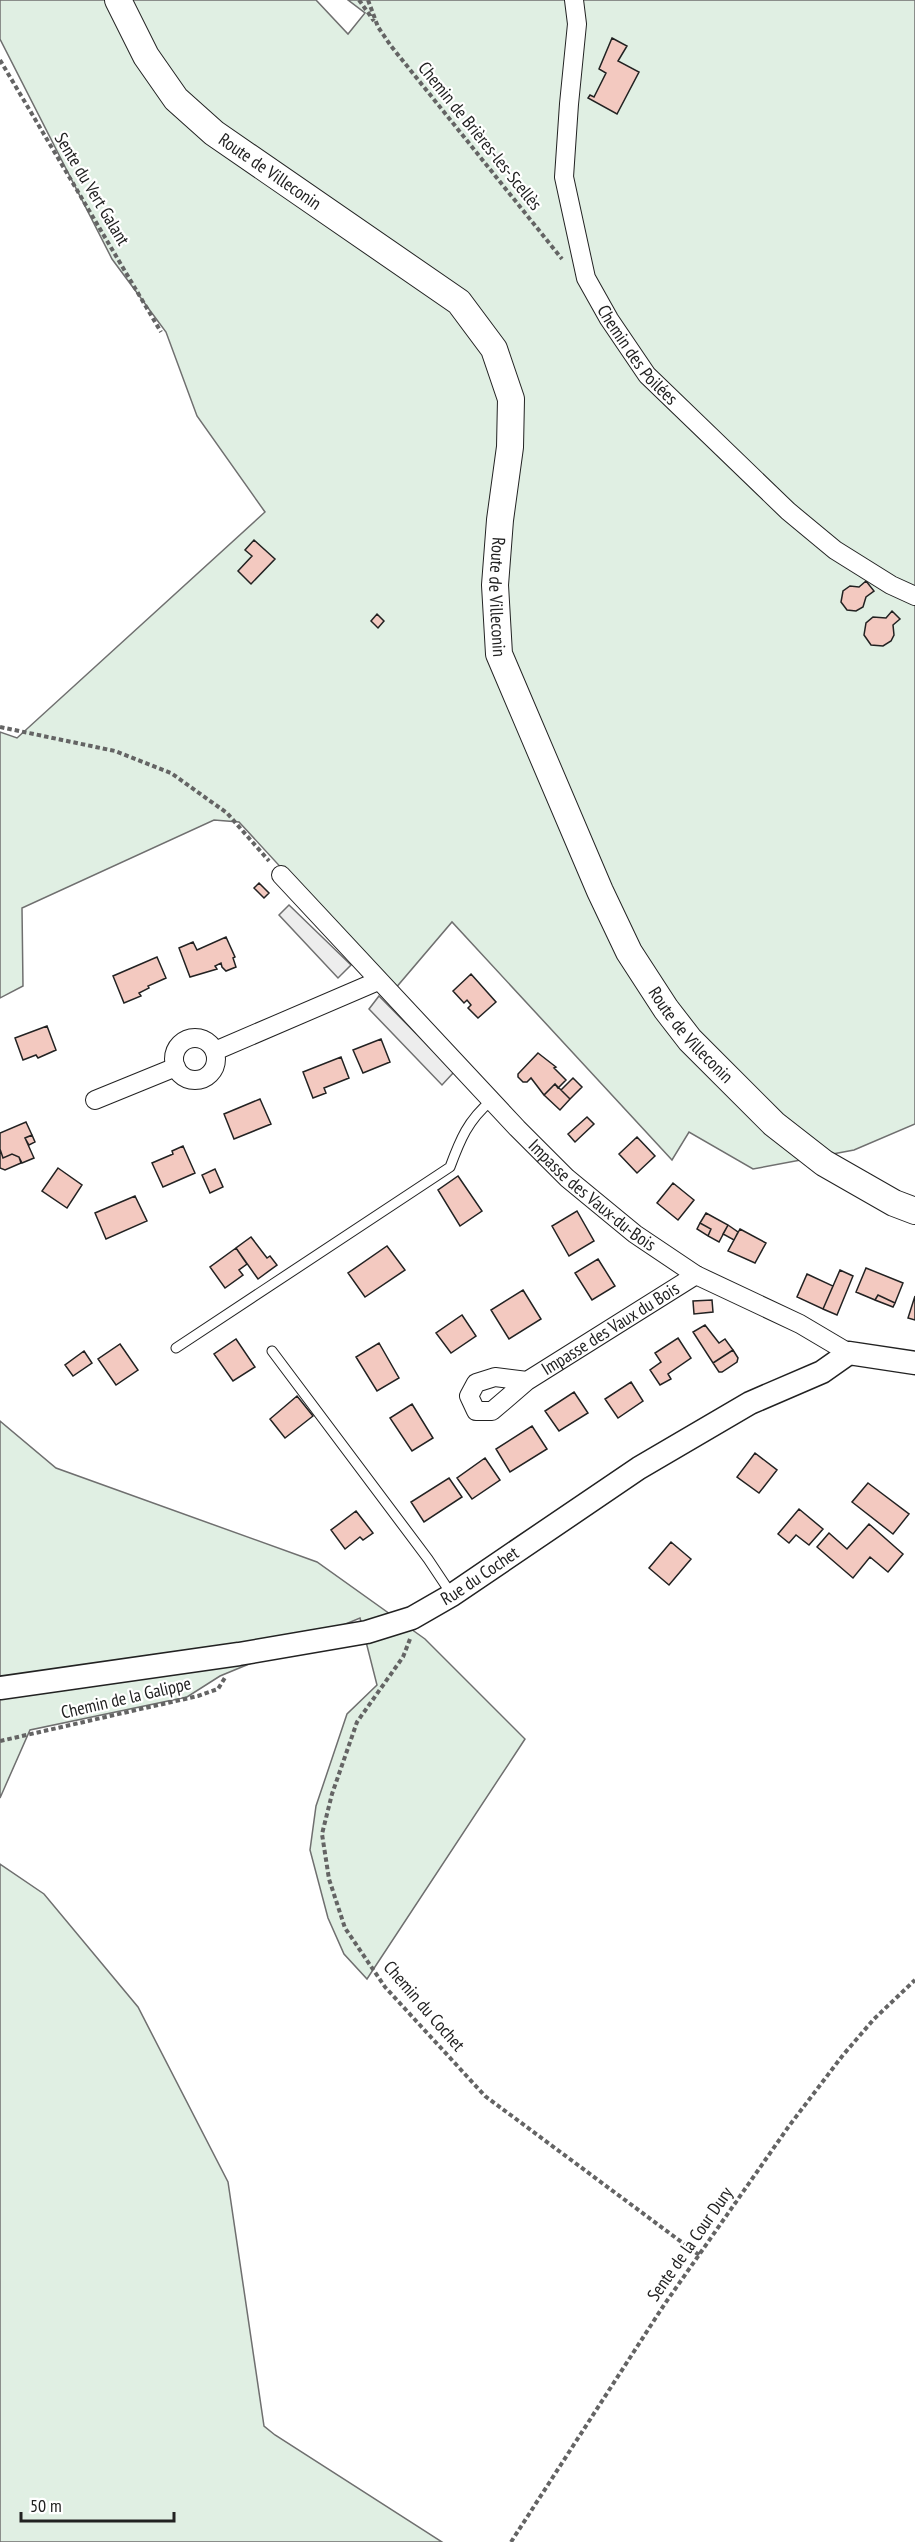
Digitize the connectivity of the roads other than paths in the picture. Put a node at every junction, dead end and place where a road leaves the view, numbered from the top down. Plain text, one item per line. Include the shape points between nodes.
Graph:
1 (118, 0) edge
2 (574, 0) edge
3 (915, 596) edge
4 (281, 875) road end
5 (378, 981) junction
6 (215, 1051) junction
7 (176, 1067) junction
8 (94, 1100) dead end
9 (491, 1101) junction
10 (915, 1211) edge
11 (696, 1275) junction
12 (176, 1348) dead end
13 (272, 1352) dead end
14 (849, 1353) junction
15 (915, 1364) edge
16 (527, 1382) dead end
17 (452, 1594) junction
18 (0, 1688) edge

1 - 10 main road, Route de Villeconin via 146,56 176,99 214,133 459,302 494,349 511,399 510,447 495,585 499,654 629,952 690,1040 774,1124 824,1163
2 - 3 street, Chemin des Poilées via 577,24 564,177 586,278 609,319 647,375 788,511 835,550
4 - 5 street, Impasse des Vaux-du-Bois
5 - 6 street
5 - 9 street, Impasse des Vaux-du-Bois
6 - 7 street via 215,1065 207,1077 192,1080
6 - 7 street via 201,1038 187,1039 174,1054
7 - 8 street
9 - 11 street, Impasse des Vaux-du-Bois via 567,1178 635,1234
9 - 12 lane via 475,1114 450,1167
11 - 14 street, Impasse des Vaux-du-Bois via 800,1324
11 - 16 street, Impasse des Vaux du Bois
13 - 17 lane
14 - 15 street
14 - 17 street, Rue du Cochet via 822,1371 750,1403 639,1468
17 - 18 street, Rue du Cochet via 412,1618 367,1632

